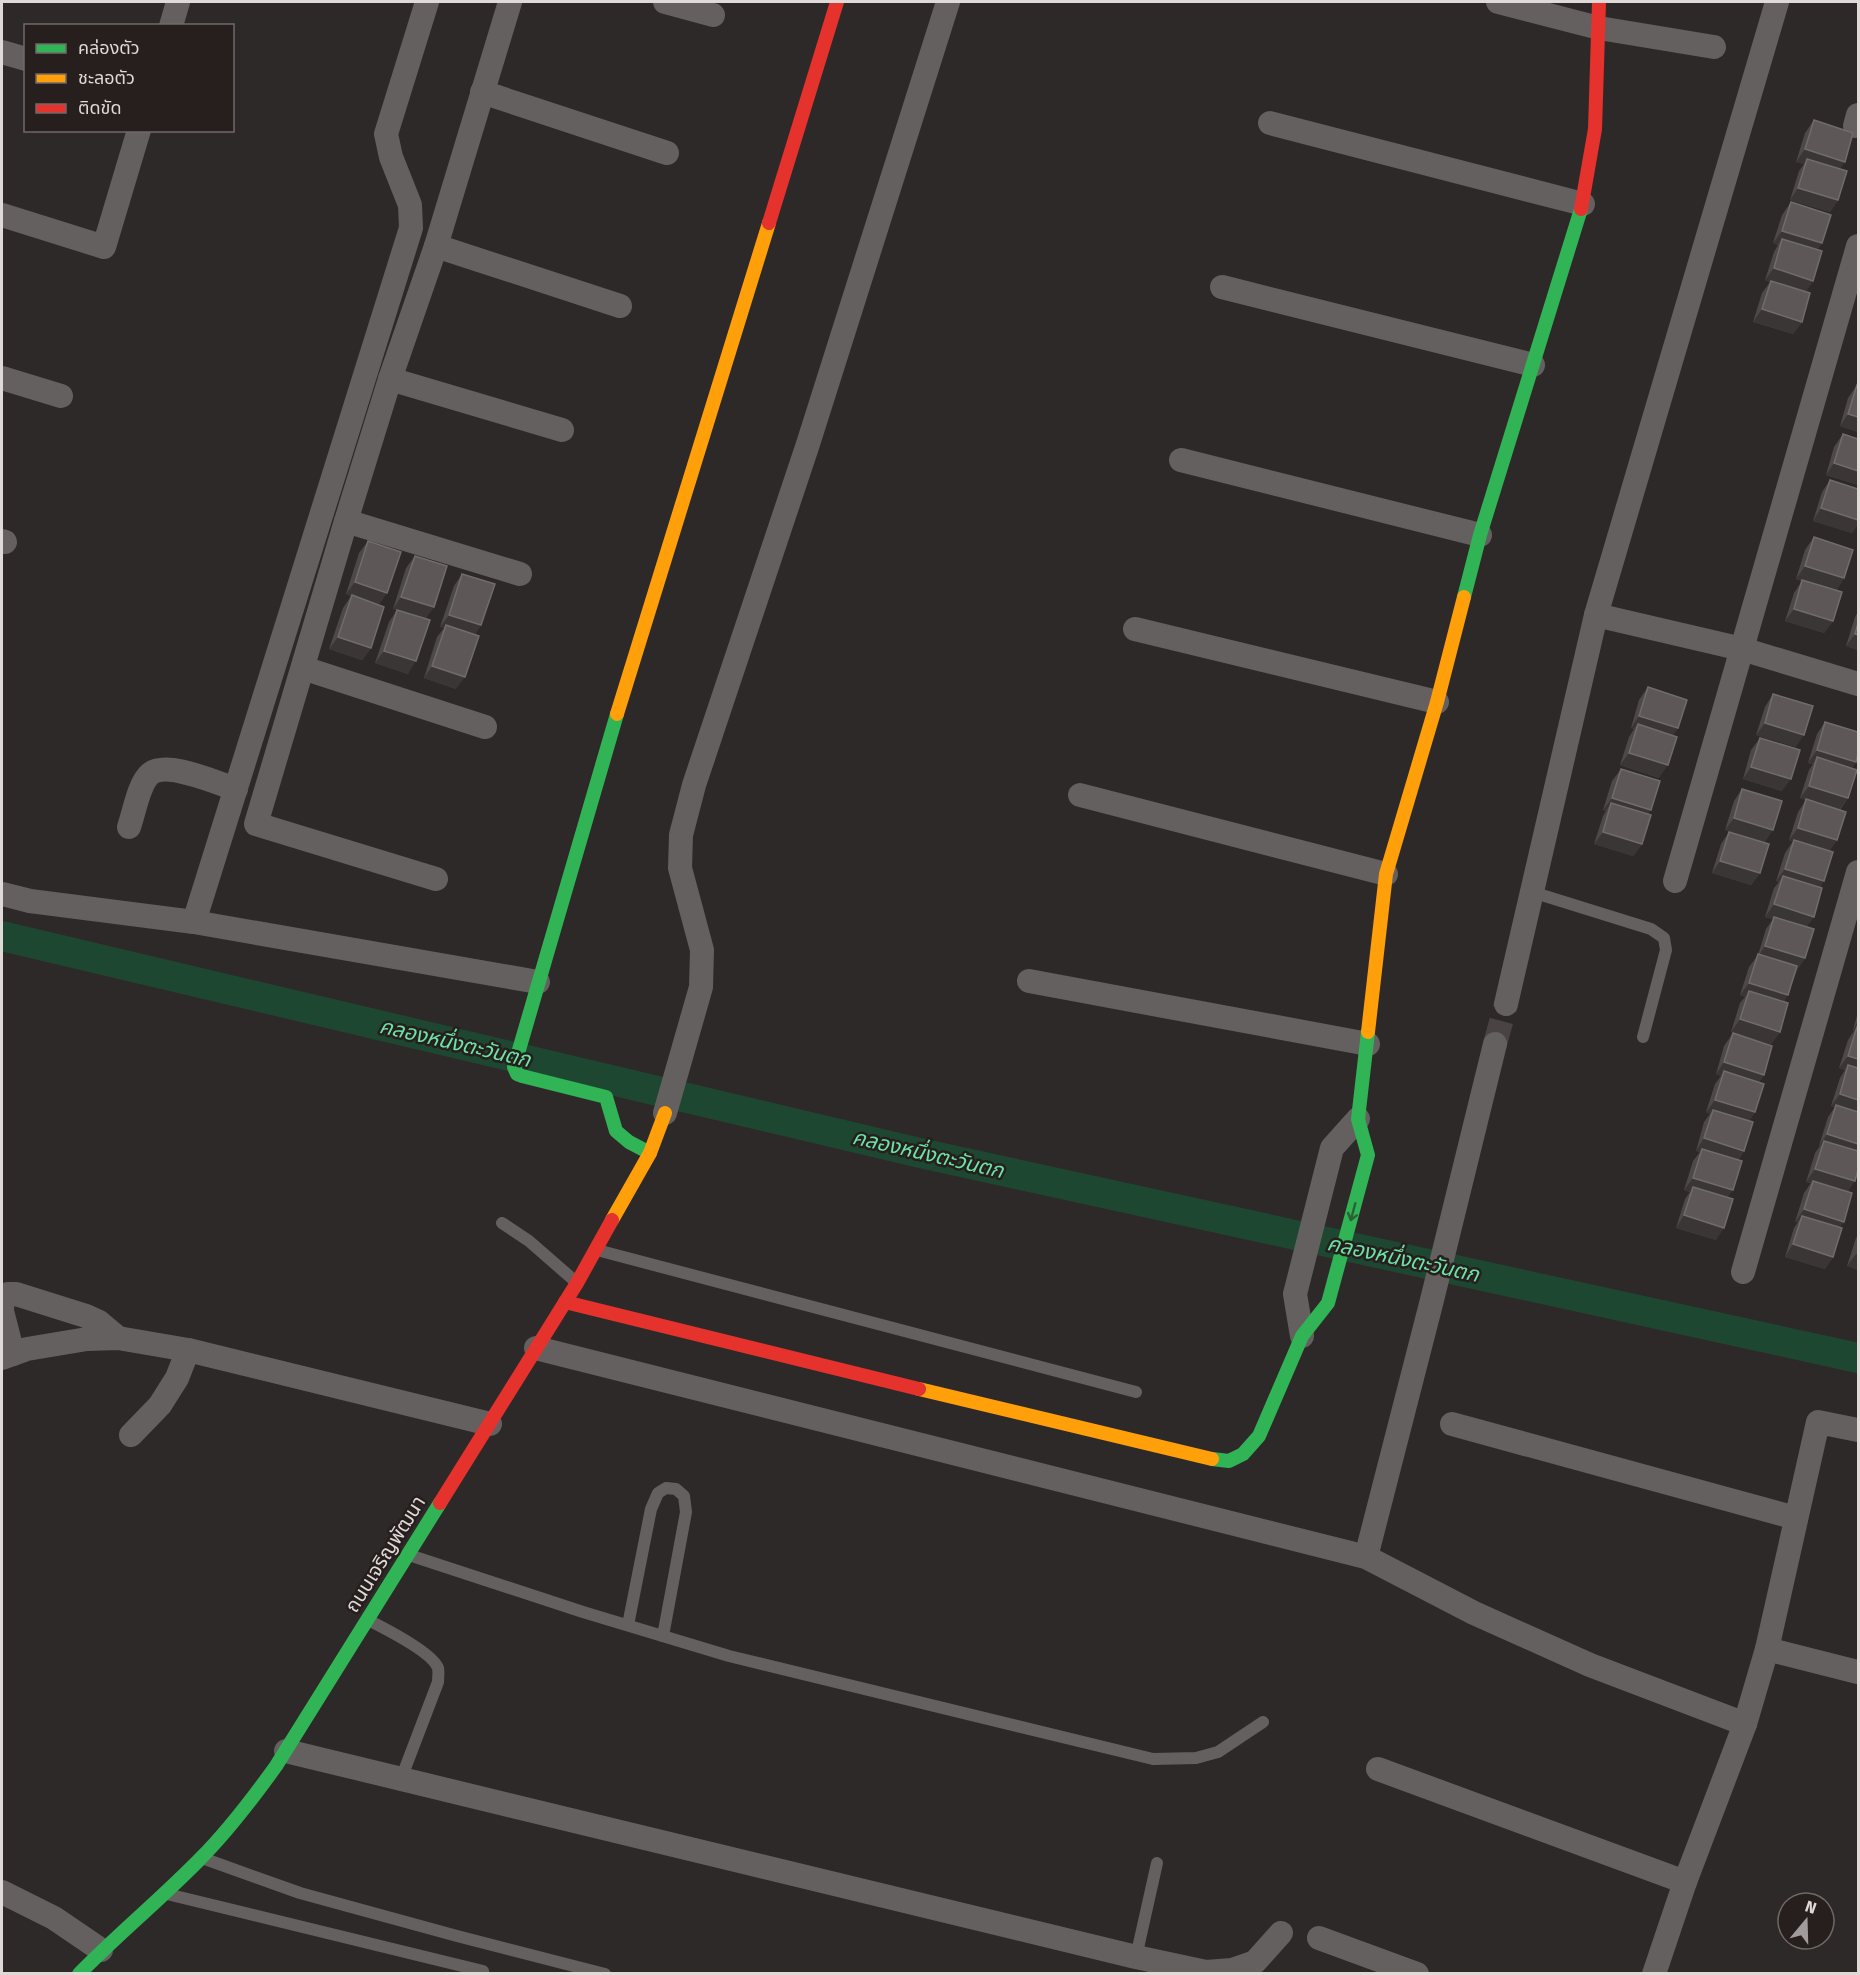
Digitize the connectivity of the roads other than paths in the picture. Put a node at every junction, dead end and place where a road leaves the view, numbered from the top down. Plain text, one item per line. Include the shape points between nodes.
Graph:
1 (178, 2) edge
2 (427, 2) edge
3 (510, 2) edge
4 (665, 2) edge
5 (837, 2) edge
6 (948, 2) edge
7 (1498, 2) edge
8 (1599, 2) edge
9 (1777, 2) edge
10 (713, 15) dead end
11 (172, 24) edge
12 (1599, 28) junction
13 (1714, 47) dead end
14 (2, 52) edge
15 (24, 58) edge
16 (482, 92) junction
17 (1270, 123) dead end
18 (138, 132) edge
19 (667, 153) dead end
20 (1584, 204) junction
21 (2, 215) edge
22 (436, 246) junction
23 (1858, 246) edge
24 (1222, 287) dead end
25 (620, 306) dead end
26 (1533, 365) junction
27 (2, 378) edge
28 (390, 379) junction
29 (61, 396) dead end
30 (562, 430) dead end
31 (1181, 460) dead end
32 (346, 521) junction
33 (1480, 535) junction
34 (520, 574) dead end
35 (1596, 615) junction
36 (1135, 629) dead end
37 (1742, 649) junction
38 (303, 668) junction
39 (1858, 684) edge
40 (1437, 702) junction
41 (485, 727) dead end
42 (236, 789) junction
43 (1080, 795) dead end
44 (129, 827) dead end
45 (1858, 872) edge
46 (1386, 874) junction
47 (436, 879) dead end
48 (1675, 881) dead end
49 (1532, 892) junction
50 (2, 894) edge
51 (194, 922) junction
52 (1029, 981) dead end
53 (536, 991) junction
54 (1506, 1004) tunnel mouth
55 (1643, 1037) dead end
56 (1368, 1044) junction
57 (1495, 1044) tunnel mouth
58 (665, 1113) joint
59 (1358, 1119) junction
60 (650, 1153) junction
61 (502, 1223) dead end
62 (596, 1250) junction
63 (1743, 1272) dead end
64 (577, 1283) junction
65 (565, 1302) junction
66 (2, 1310) edge
67 (1302, 1336) junction
68 (118, 1338) junction
69 (536, 1348) junction
70 (188, 1350) junction
71 (7, 1356) edge
72 (1136, 1392) dead end
73 (490, 1424) junction
74 (1452, 1424) dead end
75 (1858, 1430) edge
76 (131, 1435) dead end
77 (1796, 1518) junction
78 (408, 1554) junction
79 (1366, 1557) junction
80 (367, 1619) junction
81 (628, 1625) junction
82 (663, 1636) junction
83 (1767, 1649) junction
84 (1858, 1672) edge
85 (1263, 1722) dead end
86 (1745, 1724) junction
87 (286, 1751) junction
88 (1378, 1769) dead end
89 (401, 1779) junction
90 (201, 1857) junction
91 (1157, 1863) dead end
92 (1685, 1882) junction
93 (2, 1892) edge
94 (163, 1893) junction
95 (1281, 1933) dead end
96 (1319, 1938) dead end
97 (101, 1950) junction
98 (1136, 1957) junction
99 (483, 1971) dead end
100 (79, 1974) edge
101 (605, 1974) edge
102 (1417, 1974) edge
103 (1654, 1974) edge

1 - 11 street
2 - 42 street via 386,134 410,205 411,228
3 - 16 street
4 - 10 street
5 - 53 street via 617,714
6 - 58 street via 681,835 680,868 702,950 701,987
7 - 12 street
8 - 12 street
9 - 35 street
12 - 13 street
12 - 20 street via 1595,129
14 - 15 street
16 - 19 street
16 - 22 street
17 - 20 street
18 - 21 street via 104,247
20 - 26 street
22 - 25 street
22 - 28 street
23 - 37 street
24 - 26 street
26 - 33 street
27 - 29 street
28 - 30 street
28 - 32 street
31 - 33 street
32 - 34 street
32 - 38 street
33 - 40 street
35 - 37 street
35 - 49 street
36 - 40 street
37 - 39 street
37 - 48 street
38 - 41 street
38 - 47 street via 256,824
40 - 46 street
42 - 44 street via 180,771 160,769 142,784
42 - 51 street
43 - 46 street
45 - 63 street
46 - 56 street
49 - 54 street
49 - 55 lane via 1651,929 1664,938 1666,950
50 - 51 street
51 - 53 street
52 - 56 street
53 - 60 street via 514,1067 517,1074 606,1097 616,1131
56 - 59 street
57 - 79 street
58 - 60 street, ถนนเจริญพัฒนา
59 - 67 street via 1332,1148 1295,1294
59 -> 67 street via 1368,1155 1328,1303
60 - 62 street, ถนนเจริญพัฒนา
61 - 64 lane
62 - 64 street, ถนนเจริญพัฒนา
62 - 72 lane
64 - 65 street, ถนนเจริญพัฒนา
65 - 67 street via 1228,1461 1243,1454 1259,1436
65 - 69 street, ถนนเจริญพัฒนา
66 - 68 street via 8,1294 16,1294 86,1316
66 - 71 street
68 - 70 street
68 - 71 street via 27,1348
69 - 73 street, ถนนเจริญพัฒนา
69 - 79 street
70 - 73 street
70 - 76 street via 160,1405
73 - 78 street, ถนนเจริญพัฒนา
74 - 77 street
75 - 77 street via 1818,1422
77 - 83 street
78 - 80 street, ถนนเจริญพัฒนา
78 - 81 lane
79 - 86 street via 1474,1613 1590,1665
80 - 87 street, ถนนเจริญพัฒนา
80 - 89 lane via 412,1644 438,1667 438,1682
81 - 82 lane
81 - 82 lane via 651,1509 658,1493 666,1488 676,1489 684,1496 687,1512
82 - 85 lane via 729,1656 1153,1759 1196,1758 1218,1752
83 - 84 street
83 - 86 street
86 - 92 street
87 - 89 street
87 - 90 street, ถนนเจริญพัฒนา
88 - 92 street
89 - 98 street
90 - 94 street, ถนนเจริญพัฒนา
90 - 101 lane via 300,1893
91 - 98 lane
92 - 103 street
93 - 97 street via 54,1918
94 - 97 street, ถนนเจริญพัฒนา
94 - 99 lane
95 - 98 street via 1255,1962 1233,1970 1206,1972
96 - 102 street
97 - 100 street, ถนนเจริญพัฒนา

